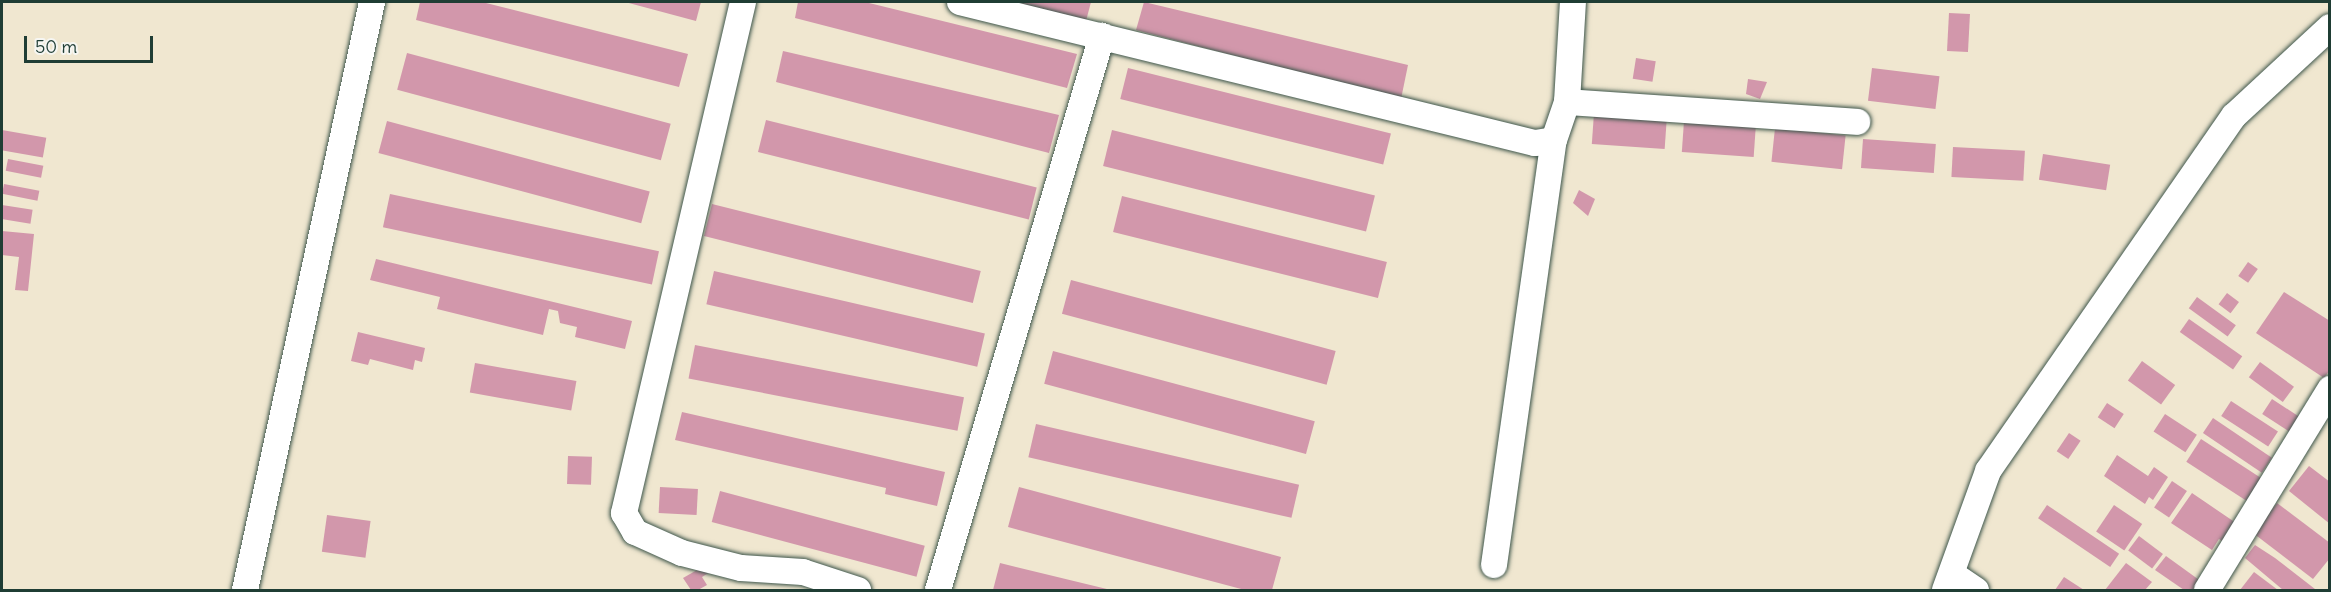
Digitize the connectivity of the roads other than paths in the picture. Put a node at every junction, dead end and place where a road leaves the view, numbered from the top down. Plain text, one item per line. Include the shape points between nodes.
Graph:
1 (372, 2) edge
2 (743, 2) edge
3 (960, 2) edge
4 (1573, 2) edge
5 (2330, 27) edge
6 (1102, 36) junction
7 (1567, 102) junction
8 (1857, 122) dead end
9 (1554, 140) junction
10 (2330, 389) edge
11 (1494, 565) dead end
12 (1948, 582) edge
13 (245, 591) edge
14 (858, 591) edge
15 (938, 591) edge
16 (1976, 591) edge
17 (2207, 591) edge

1 - 13 street
2 - 14 street via 624,513 635,532 682,553 741,568 784,568
3 - 6 street
4 - 7 street
5 - 12 street via 2234,117 1989,471
6 - 9 street via 1535,143
6 - 15 street
7 - 8 street
7 - 9 street
9 - 11 street
10 - 17 street
12 - 16 street

